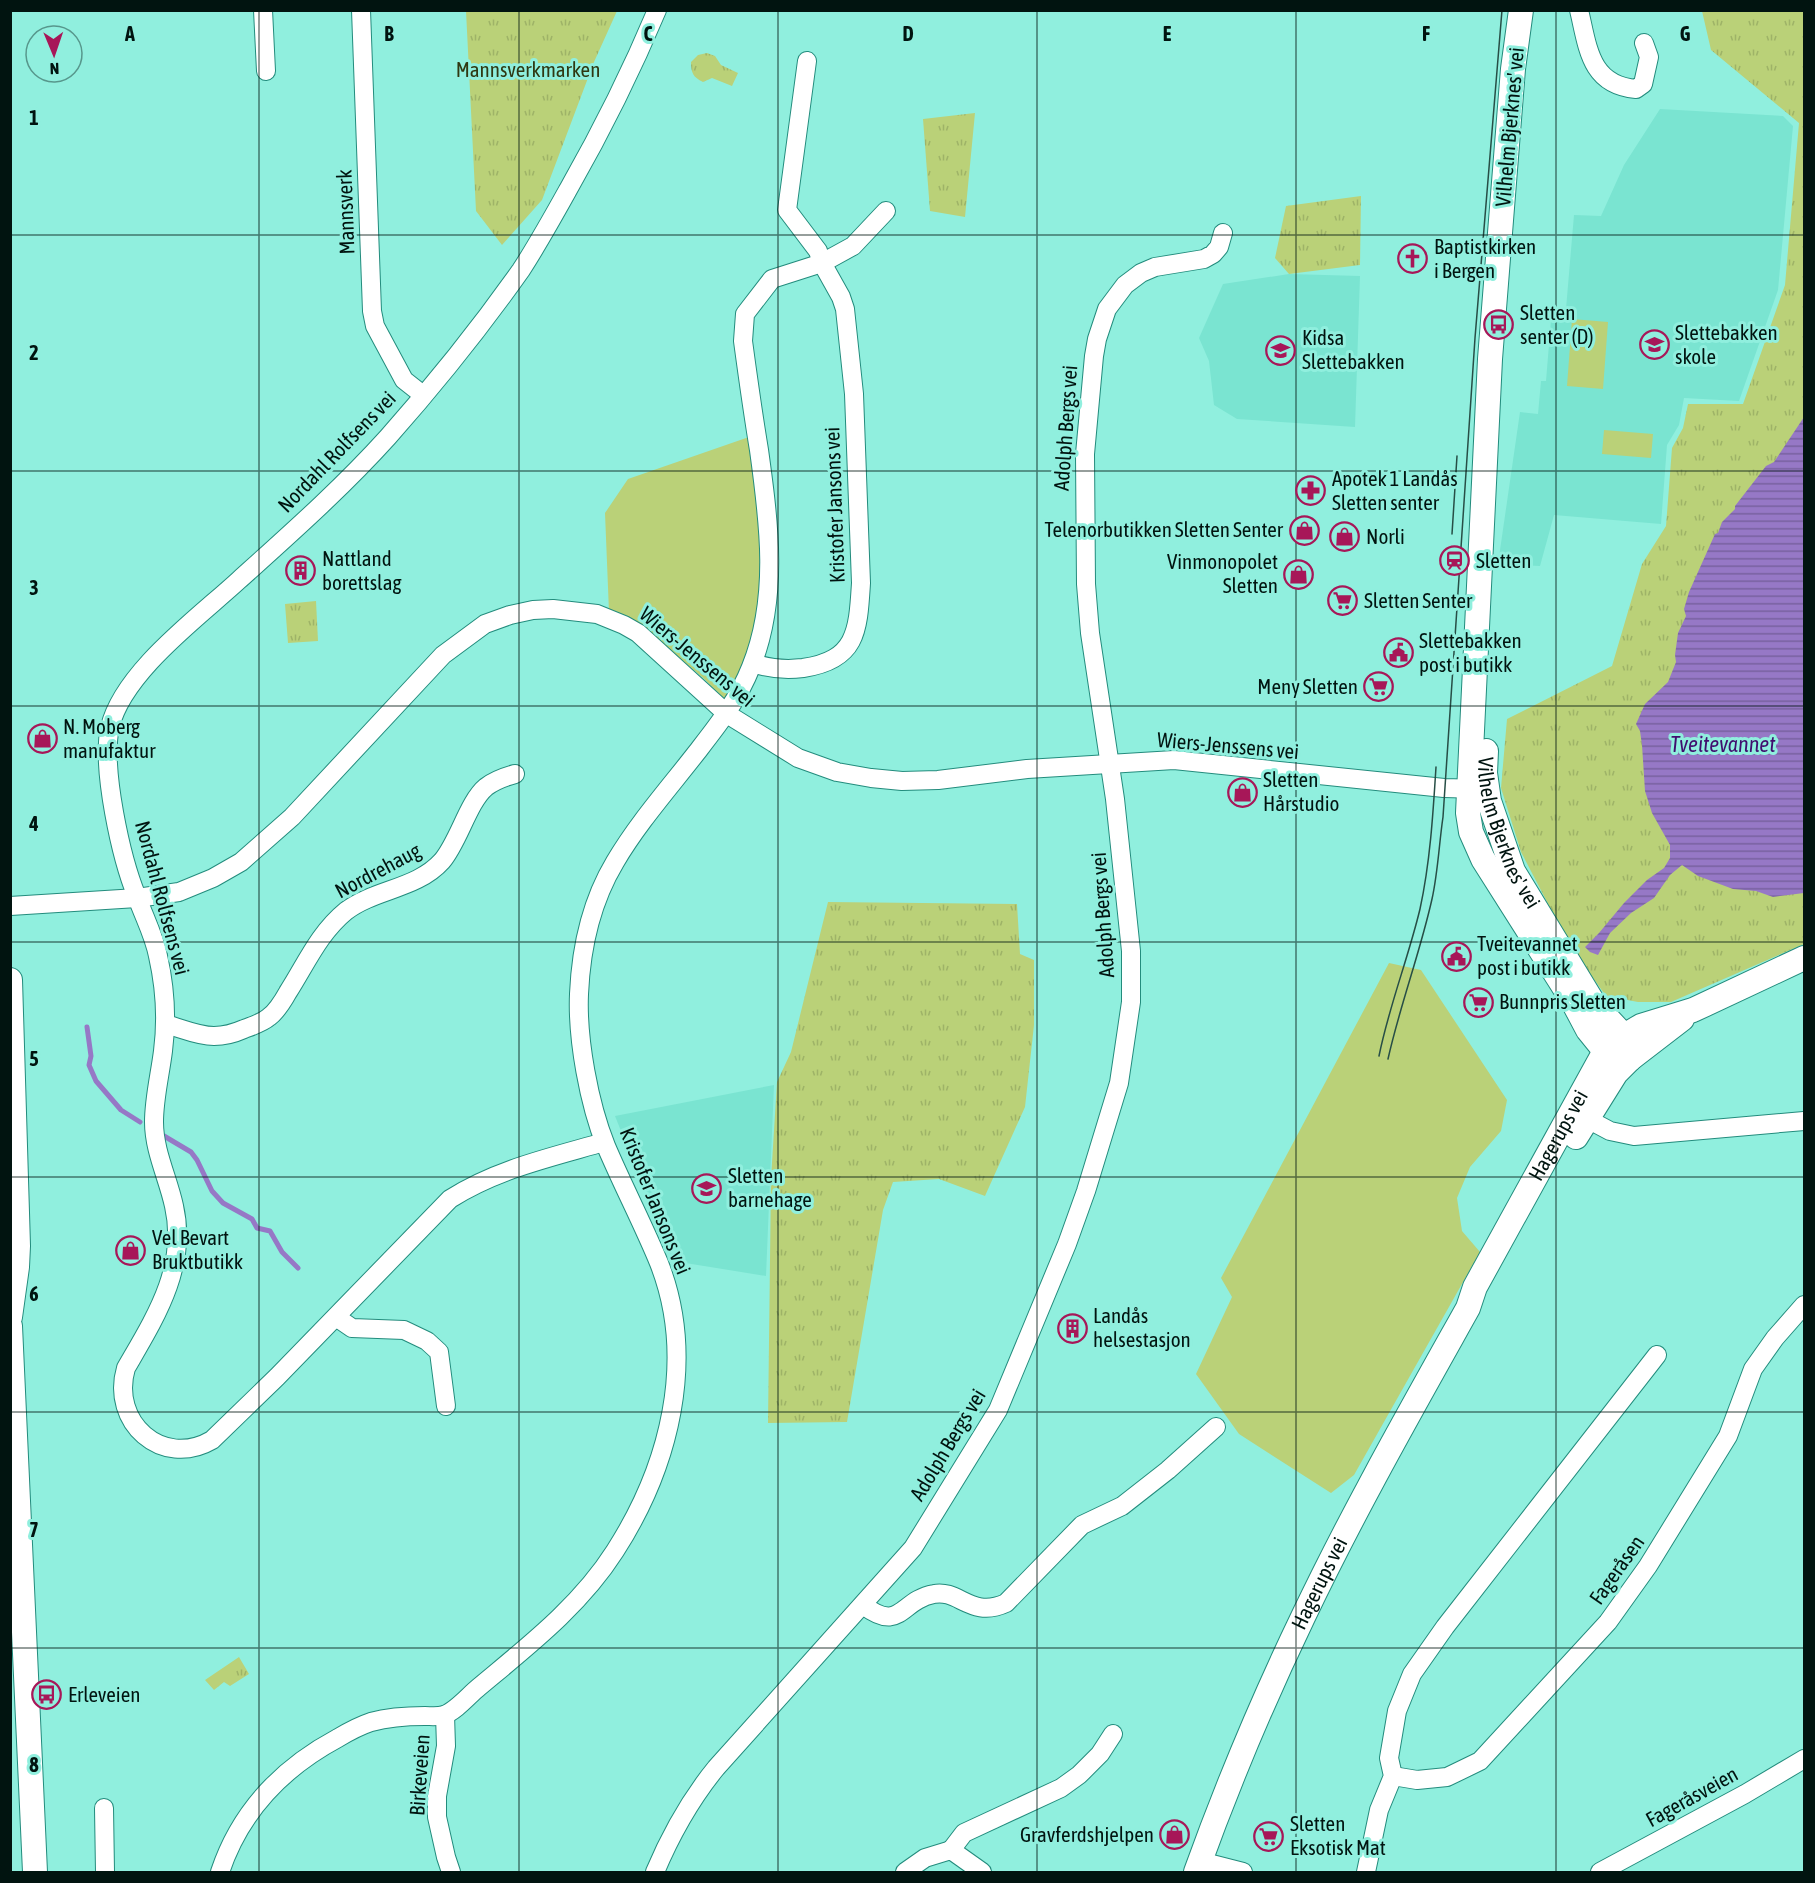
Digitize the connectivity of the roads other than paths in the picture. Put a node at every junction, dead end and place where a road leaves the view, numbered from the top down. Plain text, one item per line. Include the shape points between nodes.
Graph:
1 (263, 10) edge
2 (361, 10) edge
3 (657, 10) edge
4 (1521, 10) edge
5 (1579, 10) edge
6 (1644, 43) dead end
7 (807, 61) dead end
8 (266, 71) dead end
9 (886, 211) dead end
10 (1223, 234) dead end
11 (822, 263) junction
12 (423, 395) junction
13 (753, 663) junction
14 (727, 714) junction
15 (1111, 764) junction
16 (515, 774) dead end
17 (1477, 789) junction
18 (137, 898) junction
19 (10, 906) edge
20 (1804, 958) edge
21 (10, 980) edge
22 (11, 1000) edge
23 (1693, 1010) junction
24 (165, 1024) junction
25 (1624, 1036) junction
26 (1605, 1052) junction
27 (1630, 1059) junction
28 (1580, 1115) junction
29 (1804, 1121) edge
30 (604, 1142) junction
31 (1804, 1305) edge
32 (10, 1317) edge
33 (336, 1317) junction
34 (10, 1326) edge
35 (11, 1337) edge
36 (1657, 1355) dead end
37 (446, 1406) dead end
38 (1216, 1427) dead end
39 (863, 1605) junction
40 (445, 1715) junction
41 (1113, 1734) dead end
42 (1804, 1759) edge
43 (1393, 1776) junction
44 (104, 1808) dead end
45 (951, 1851) junction
46 (1198, 1867) edge
47 (35, 1872) edge
48 (105, 1872) edge
49 (220, 1872) edge
50 (451, 1872) edge
51 (655, 1872) edge
52 (905, 1872) edge
53 (982, 1872) edge
54 (1243, 1872) edge
55 (1366, 1872) edge
56 (1600, 1872) edge

1 - 8 street
2 - 12 street, Mannsverk via 372,311 379,335 404,380
3 - 12 street, Nordahl Rolfsens vei via 617,98 523,267
4 - 17 main road, Vilhelm Bjerknes' vei via 1490,359 1476,639
5 - 6 street via 1598,71 1613,84 1636,89 1643,84 1649,57
7 - 11 street, Kristofer Jansons vei via 787,210 818,251
9 - 11 street, Kristofer Jansons vei via 853,246
10 - 15 street, Adolph Bergs vei via 1219,247 1204,259 1155,267 1125,285 1107,309 1097,339 1084,454 1085,573 1090,633
11 - 13 street, Kristofer Jansons vei via 772,279 745,314 743,341 768,514 770,571 762,634
11 - 13 street, Kristofer Jansons vei via 841,297 848,334 861,561 858,617 851,641 834,660 781,670
12 - 18 street, Nordahl Rolfsens vei via 364,463 164,647 126,691 110,726 108,764 125,862
13 - 14 street, Kristofer Jansons vei
14 - 15 street, Wiers-Jenssens vei via 818,767 871,778 938,780
14 - 18 street, Wiers-Jenssens vei via 638,633 613,620 597,614 553,609 510,615 485,624 443,655 292,817 241,862 179,892
14 - 30 street, Kristofer Jansons vei via 620,854 591,919 583,947 580,1029 590,1092
15 - 17 street, Wiers-Jenssens vei via 1174,760
15 - 39 street, Adolph Bergs vei via 1131,951 1131,1002 1119,1083 1079,1212 998,1410 913,1548
16 - 24 street, Nordrehaug via 484,789 441,862 415,880 348,910 334,922 268,1018 218,1036
17 - 25 main road, Vilhelm Bjerknes' vei via 1521,888 1594,1004
17 - 26 main road, Vilhelm Bjerknes' vei via 1468,813 1471,832 1483,859
18 - 19 street, Wiers-Jenssens vei
18 - 24 street, Nordahl Rolfsens vei via 159,957
20 - 23 main road, Hagerups vei
21 - 22 main road
22 - 32 main road via 18,1246
23 - 25 main road, Hagerups vei via 1641,1026
23 - 27 main road, Hagerups vei
24 - 33 street, Nordahl Rolfsens vei via 154,1125 175,1208 177,1245 166,1296 123,1379 123,1400 132,1421 155,1443 169,1448 201,1446 224,1430
25 - 26 main road, Hagerups vei
25 - 27 main road, Vilhelm Bjerknes' vei
26 - 27 main road
26 - 28 main road, Hagerups vei via 1596,1064
27 - 28 main road, Hagerups vei
28 - 29 street via 1610,1131 1634,1136
28 - 46 main road, Hagerups vei via 1475,1287 1468,1308 1302,1617
30 - 33 street, Nordahl Rolfsens vei via 486,1179 450,1199
30 - 40 street, Kristofer Jansons vei via 660,1265 674,1313 678,1363 666,1437 631,1522 597,1576 544,1632
31 - 43 street, Fageråsen via 1753,1369 1728,1436 1648,1566 1608,1622 1480,1761 1447,1777 1417,1780
33 - 37 street via 352,1328 404,1330 427,1341 439,1353
34 - 35 main road
35 - 47 main road
36 - 43 street via 1412,1674 1392,1736 1389,1758
38 - 39 street via 1122,1506 1082,1525 1006,1603 980,1608 936,1593 885,1618
39 - 51 street, Adolph Bergs vei via 695,1794
40 - 49 street via 371,1722 321,1747 292,1767 252,1809
40 - 50 street, Birkeveien via 446,1746 437,1817
41 - 45 street via 1079,1775 1061,1788 964,1833
42 - 56 street, Fageråsveien
43 - 55 street via 1379,1810
44 - 48 street
45 - 52 street via 925,1858
45 - 53 street
46 - 54 street

